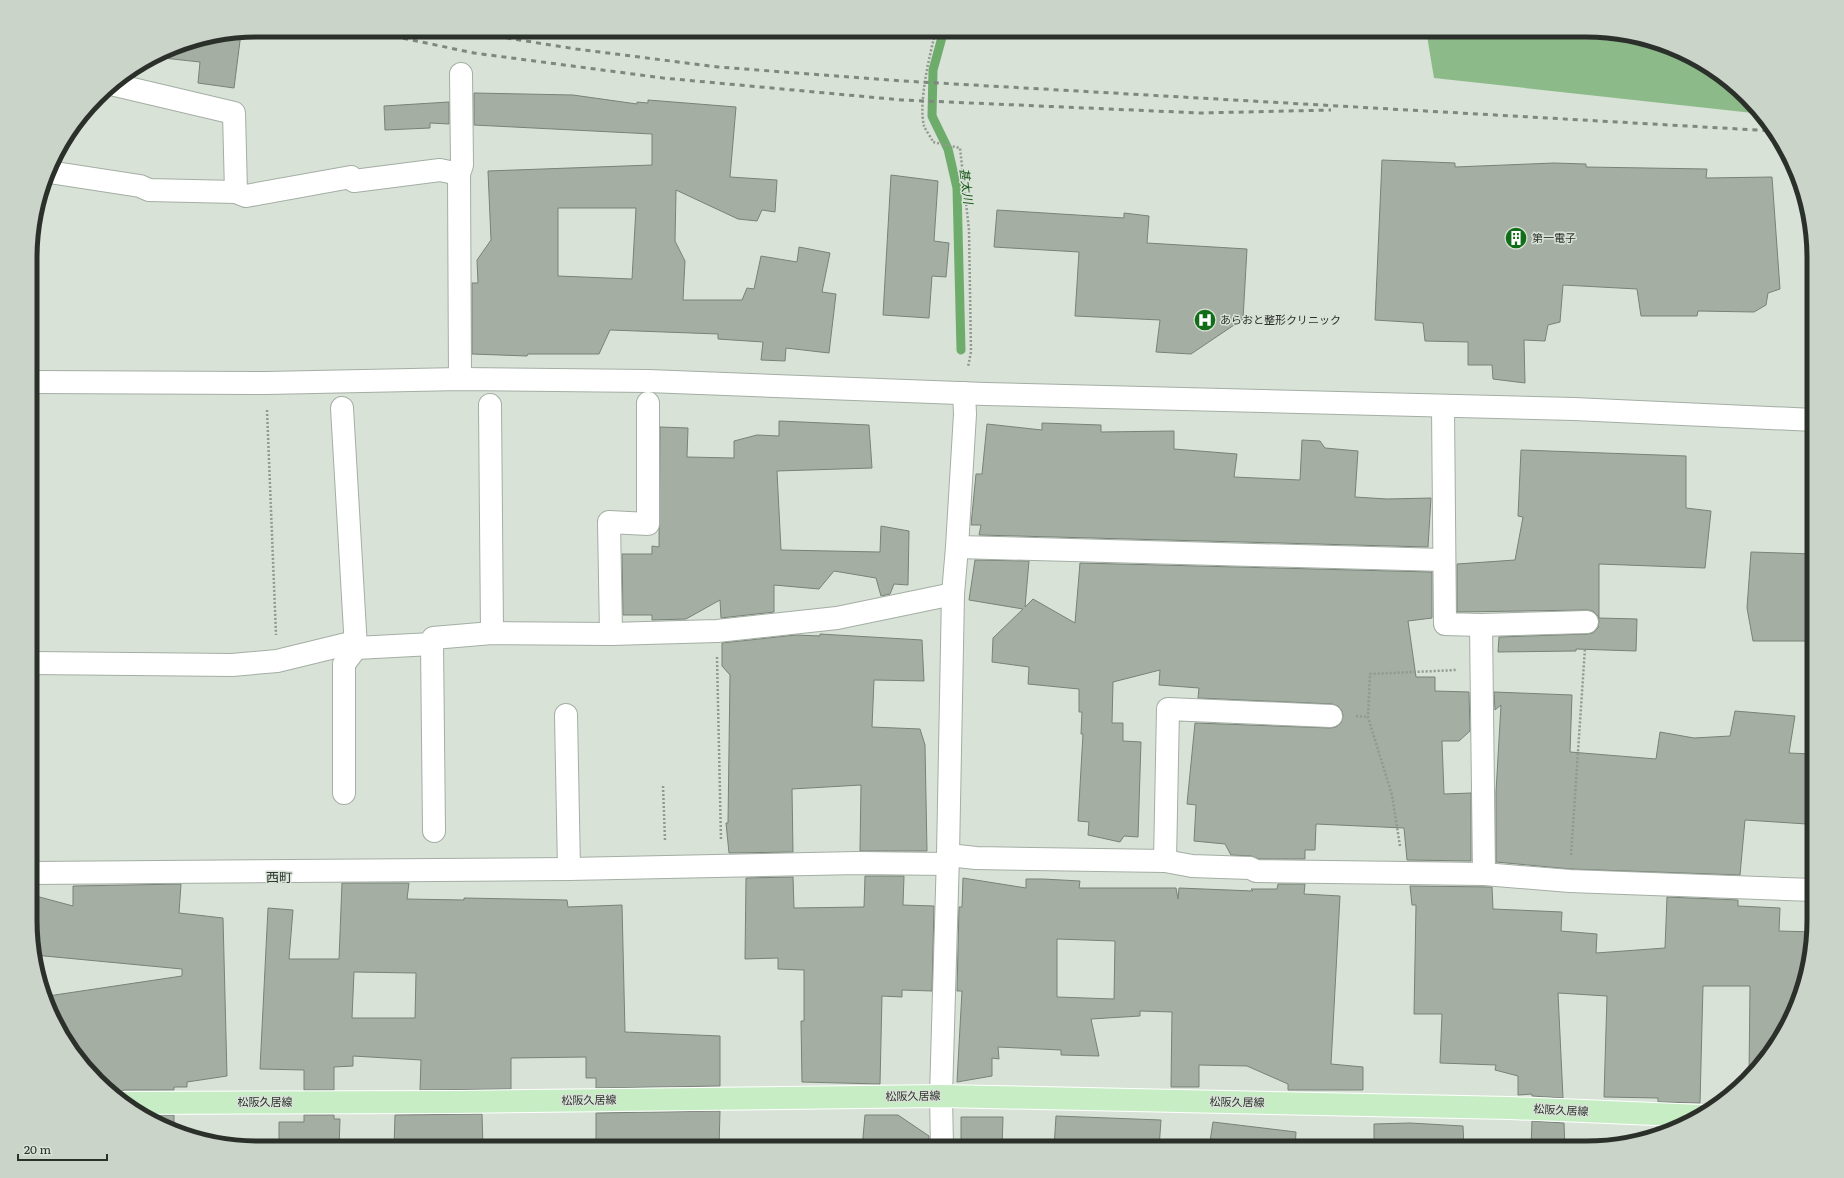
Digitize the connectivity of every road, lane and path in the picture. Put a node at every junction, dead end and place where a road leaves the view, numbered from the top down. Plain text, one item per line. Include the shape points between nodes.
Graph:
1 (934, 37) edge
2 (461, 74) dead end
3 (119, 86) edge
4 (54, 173) edge
5 (459, 174) junction
6 (236, 192) junction
7 (460, 379) junction
8 (37, 382) edge
9 (266, 383) junction
10 (964, 393) junction
11 (648, 402) dead end
12 (490, 405) dead end
13 (1443, 407) junction
14 (342, 408) dead end
15 (1807, 420) edge
16 (958, 547) junction
17 (1444, 560) junction
18 (952, 594) junction
19 (1586, 622) joint
20 (1481, 625) junction
21 (717, 631) junction
22 (492, 633) junction
23 (611, 634) junction
24 (432, 644) junction
25 (355, 645) junction
26 (277, 661) junction
27 (37, 663) edge
28 (1482, 668) junction
29 (566, 715) dead end
30 (1331, 716) dead end
31 (663, 786) dead end
32 (344, 793) dead end
33 (434, 831) dead end
34 (948, 860) junction
35 (1164, 861) junction
36 (722, 864) junction
37 (666, 867) junction
38 (569, 868) junction
39 (37, 873) edge
40 (1405, 874) junction
41 (1484, 874) junction
42 (1570, 881) junction
43 (1807, 890) edge
44 (941, 1096) junction
45 (134, 1103) edge
46 (1689, 1115) edge
47 (942, 1141) edge

1 - 10 path via 927,62 924,126 934,142 960,148 969,230 971,352
2 - 5 street via 462,165
3 - 6 street via 234,113
4 - 6 street via 140,186 149,190
5 - 6 street via 440,170 354,181 351,177 246,196
5 - 7 street
7 - 9 street
7 - 10 street via 648,381
8 - 9 street
9 - 26 path
10 - 13 street
10 - 16 street
11 - 23 street via 648,524 609,522
12 - 22 street
13 - 15 street via 1574,409
13 - 17 street
14 - 25 street
16 - 17 street
16 - 18 street
17 - 20 street via 1445,624
18 - 21 street via 837,618
18 - 34 street
19 - 20 street
19 - 42 path
20 - 28 street
21 - 23 street
21 - 36 path
22 - 23 street
22 - 24 street via 433,638
24 - 25 street
24 - 33 street
25 - 26 street
25 - 32 street via 344,664
26 - 27 street via 232,665
28 - 40 path via 1370,674 1368,717 1392,795
28 - 41 street
29 - 38 street
30 - 35 street via 1168,709
31 - 37 path
34 - 35 street via 976,858
34 - 36 street
34 - 44 street
35 - 40 street via 1192,866 1250,868 1256,871
36 - 37 street
37 - 38 street
38 - 39 street
40 - 41 street
41 - 42 street
42 - 43 street
44 - 45 main road, 松阪久居線
44 - 46 main road, 松阪久居線 via 1510,1108
44 - 47 street

